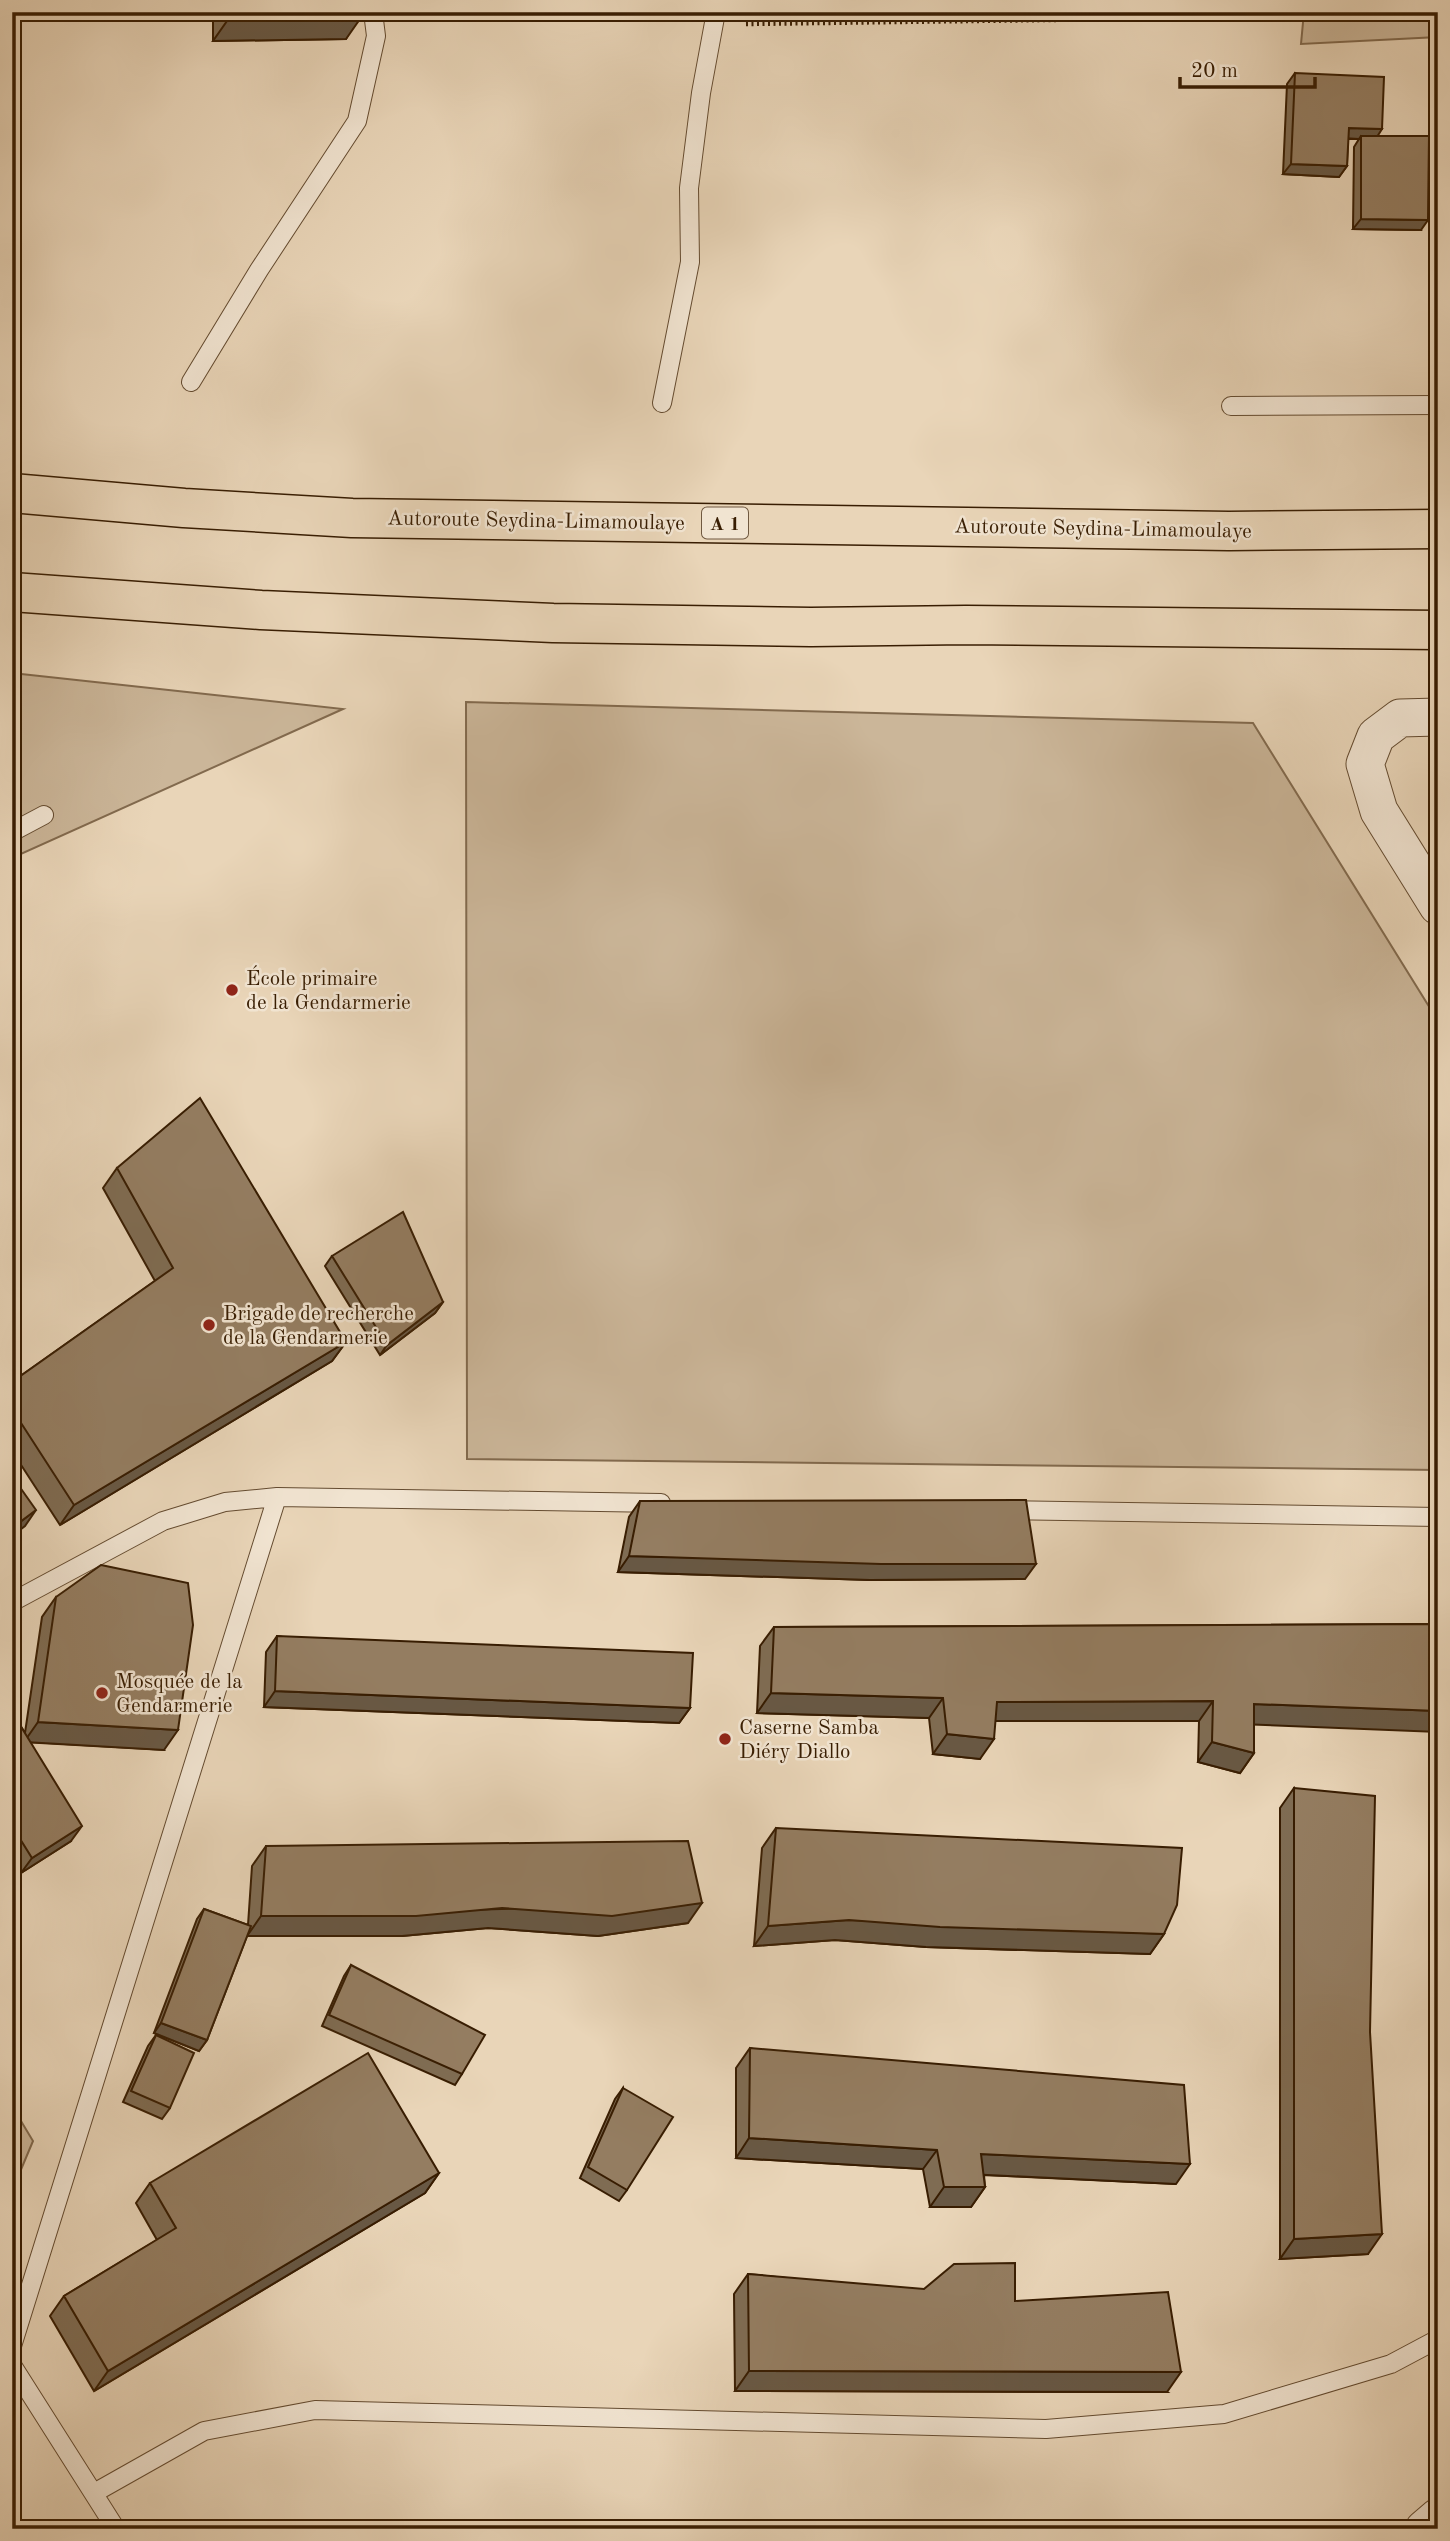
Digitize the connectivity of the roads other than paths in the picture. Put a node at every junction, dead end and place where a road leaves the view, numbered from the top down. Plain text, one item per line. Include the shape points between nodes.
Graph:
1 (373, 12) edge
2 (715, 18) edge
3 (191, 382) dead end
4 (662, 403) dead end
5 (1438, 405) edge
6 (1231, 406) dead end
7 (12, 493) edge
8 (1438, 529) edge
9 (12, 592) edge
10 (1438, 630) edge
11 (1438, 718) edge
12 (44, 816) dead end
13 (12, 832) edge
14 (1438, 906) edge
15 (277, 1497) junction
16 (683, 1504) edge
17 (990, 1509) edge
18 (1438, 1517) edge
19 (12, 1602) edge
20 (1438, 2339) edge
21 (12, 2346) edge
22 (12, 2365) edge
23 (94, 2493) junction
24 (116, 2529) edge

1 - 3 lane via 376,36 357,121
2 - 4 lane via 689,188 690,262
5 - 6 lane
7 - 8 highway, Autoroute Seydina-Limamoulaye / A 1 via 352,518 1228,531
9 - 10 highway via 261,610 553,623
11 - 14 street via 1399,718 1376,736 1365,764 1379,811
12 - 13 lane
15 - 16 lane
15 - 19 lane via 225,1502 163,1521
15 - 21 lane
17 - 18 lane
20 - 23 lane via 1391,2364 1224,2414 1046,2429 315,2410 204,2431
22 - 23 lane
23 - 24 lane

